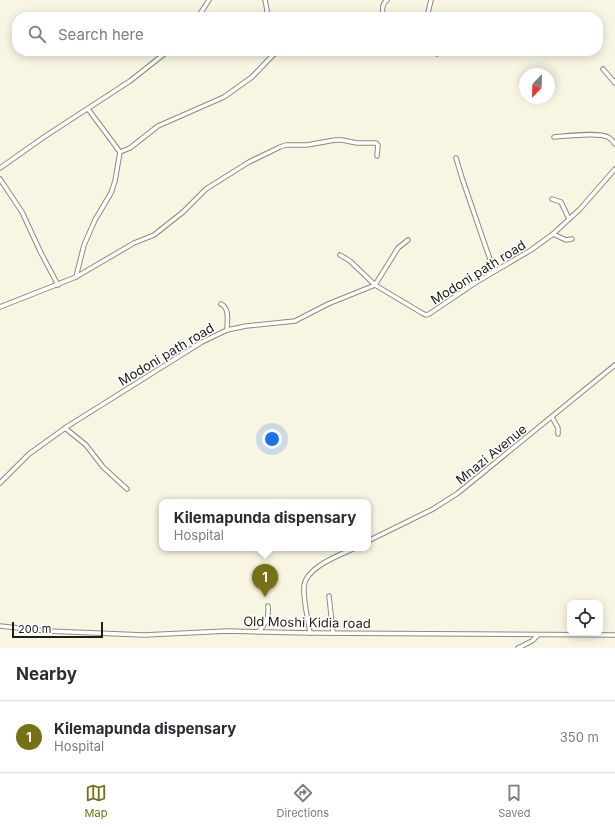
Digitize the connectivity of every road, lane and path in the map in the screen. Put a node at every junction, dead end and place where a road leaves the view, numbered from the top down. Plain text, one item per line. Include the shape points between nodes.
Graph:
1 (209, 0) edge
2 (265, 0) edge
3 (431, 0) edge
4 (384, 1) edge
5 (201, 12) edge
6 (267, 12) edge
7 (383, 12) edge
8 (428, 12) edge
9 (162, 56) edge
10 (270, 56) edge
11 (603, 69) dead end
12 (615, 83) edge
13 (88, 109) junction
14 (554, 137) dead end
15 (615, 144) edge
16 (120, 152) junction
17 (377, 156) dead end
18 (456, 158) dead end
19 (0, 168) edge
20 (615, 169) edge
21 (0, 180) edge
22 (552, 199) dead end
23 (569, 219) junction
24 (553, 234) junction
25 (572, 239) dead end
26 (408, 240) dead end
27 (340, 255) dead end
28 (494, 271) junction
29 (76, 277) junction
30 (58, 284) junction
31 (375, 284) junction
32 (221, 304) dead end
33 (0, 307) edge
34 (227, 330) junction
35 (615, 365) edge
36 (552, 417) junction
37 (65, 428) junction
38 (558, 434) dead end
39 (0, 483) edge
40 (127, 489) dead end
41 (371, 540) edge
42 (349, 551) edge
43 (329, 596) dead end
44 (268, 606) dead end
45 (0, 626) edge
46 (258, 632) junction
47 (310, 633) junction
48 (333, 633) junction
49 (538, 635) junction
50 (615, 635) edge
51 (518, 648) edge

1 - 5 street
2 - 6 street
3 - 8 street
4 - 7 street
9 - 13 street
10 - 16 street via 252,77 224,97 158,126 130,148
11 - 12 street
13 - 16 street
13 - 19 street
14 - 15 street via 602,136 610,138
16 - 29 street via 115,182 84,245
17 - 29 street via 376,143 342,140 280,147 249,162 206,189 159,232 134,243
18 - 28 street
20 - 23 street, Modoni path road
21 - 30 street via 22,212
22 - 23 street via 561,202
23 - 24 street, Modoni path road
24 - 25 street via 566,240
24 - 28 street, Modoni path road
26 - 31 street via 398,248
27 - 31 street
28 - 31 street, Modoni path road via 426,315
29 - 30 street
30 - 33 street
31 - 34 street, Modoni path road via 295,321
32 - 34 street via 227,309
34 - 37 street, Modoni path road via 202,342
35 - 36 street, Mnazi Avenue
36 - 38 street
36 - 41 street, Mnazi Avenue via 458,493 433,509
37 - 39 street, Modoni path road via 29,454
37 - 40 street via 86,445 108,473
42 - 47 street via 321,565 306,581 304,596
43 - 48 street
44 - 46 street via 268,617
45 - 46 street, Old Moshi Kidia road via 47,631 144,635
46 - 47 street, Old Moshi Kidia road
47 - 48 street, Old Moshi Kidia road
48 - 49 street, Old Moshi Kidia road
49 - 50 street, Old Moshi Kidia road
49 - 51 street

